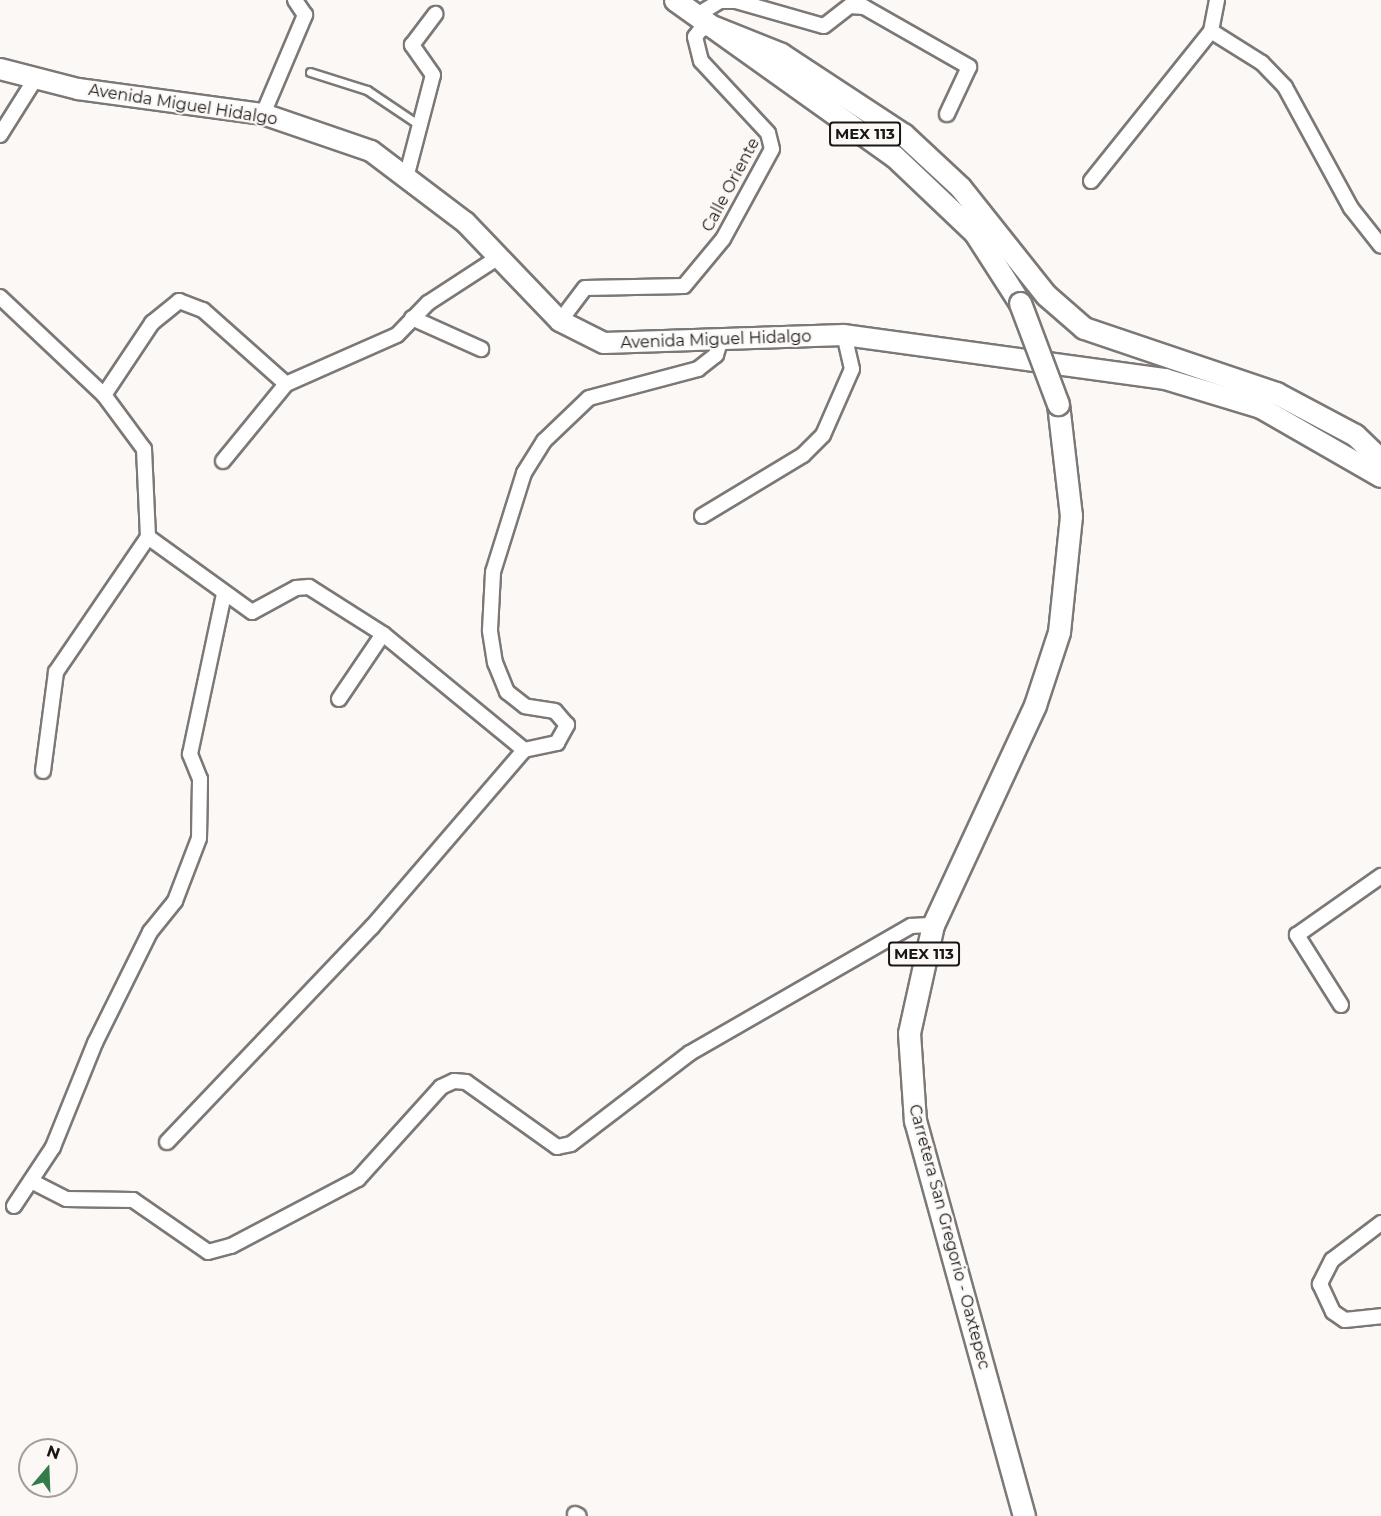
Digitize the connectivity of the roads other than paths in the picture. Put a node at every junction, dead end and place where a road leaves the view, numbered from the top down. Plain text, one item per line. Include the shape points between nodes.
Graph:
1 (295, 0) edge
2 (675, 0) edge
3 (1216, 0) edge
4 (764, 4) edge
5 (435, 14) dead end
6 (705, 21) junction
7 (1211, 30) junction
8 (0, 69) edge
9 (310, 72) dead end
10 (34, 81) junction
11 (263, 114) junction
12 (947, 114) dead end
13 (419, 125) junction
14 (0, 135) edge
15 (407, 174) junction
16 (1092, 181) dead end
17 (1381, 246) edge
18 (500, 256) junction
19 (0, 297) edge
20 (412, 318) junction
21 (560, 321) junction
22 (844, 335) junction
23 (721, 339) junction
24 (481, 349) dead end
25 (286, 384) junction
26 (104, 395) junction
27 (1381, 460) edge
28 (223, 461) dead end
29 (1381, 477) edge
30 (702, 516) dead end
31 (147, 537) junction
32 (224, 594) junction
33 (383, 634) junction
34 (339, 699) dead end
35 (524, 750) junction
36 (43, 771) dead end
37 (1381, 876) edge
38 (933, 925) junction
39 (1341, 1005) dead end
40 (167, 1142) dead end
41 (32, 1181) junction
42 (14, 1206) dead end
43 (1381, 1223) edge
44 (1381, 1316) edge
45 (1024, 1516) edge

1 - 11 street via 305,15
2 - 6 main road, Carretera San Gregorio - Oaxtepec / MEX 113
3 - 7 street
4 - 6 street via 720,1
4 - 12 street via 824,26 856,4 964,64 968,78
5 - 13 street via 412,45 414,55 432,68
6 - 21 street, Calle Oriente via 695,37 701,61 768,133 772,149 723,239 684,286 585,288
6 - 27 main road via 781,54 903,134 960,187 1046,296 1084,328 1276,393 1355,435
6 - 38 main road, Carretera San Gregorio - Oaxtepec / MEX 113, bridge via 894,156 975,233 1020,303 1058,404 1071,516 1059,632 1035,705
7 - 16 street
7 - 17 street via 1262,63 1285,87 1351,208
8 - 10 main road, Avenida Miguel Hidalgo
9 - 13 lane via 367,90
10 - 11 main road, Avenida Miguel Hidalgo
10 - 14 street
11 - 15 main road, Avenida Miguel Hidalgo via 371,151
13 - 15 street
15 - 18 main road, Avenida Miguel Hidalgo
18 - 20 street
18 - 21 main road, Avenida Miguel Hidalgo
19 - 26 street
20 - 24 street
20 - 25 street via 397,335
21 - 23 main road, Avenida Miguel Hidalgo via 585,337 615,344
22 - 23 main road, Avenida Miguel Hidalgo
22 - 29 main road, Avenida Miguel Hidalgo via 1209,390 1290,422
22 - 30 street via 852,369 823,435 803,455
23 - 35 street via 716,355 698,369 590,398 544,441 524,473 492,572 490,630 495,663 507,692 525,706 555,711 567,725 557,742
25 - 26 street via 203,310 178,301 152,323
25 - 28 street
26 - 31 street via 144,449
31 - 32 street
31 - 36 street via 56,672
32 - 33 street via 252,612 296,588 309,587
32 - 41 street via 190,754 200,779 199,838 175,901 150,932 95,1043 53,1147
33 - 34 street
33 - 35 street
35 - 40 street via 372,927
37 - 39 street via 1297,935
38 - 41 street via 911,926 690,1053 571,1144 557,1147 466,1082 454,1081 441,1087 358,1179 231,1246 208,1252 133,1200 66,1199
38 - 45 main road, Carretera San Gregorio - Oaxtepec / MEX 113 via 909,1033 915,1121
41 - 42 street
43 - 44 street via 1332,1260 1320,1284 1333,1312 1345,1320

